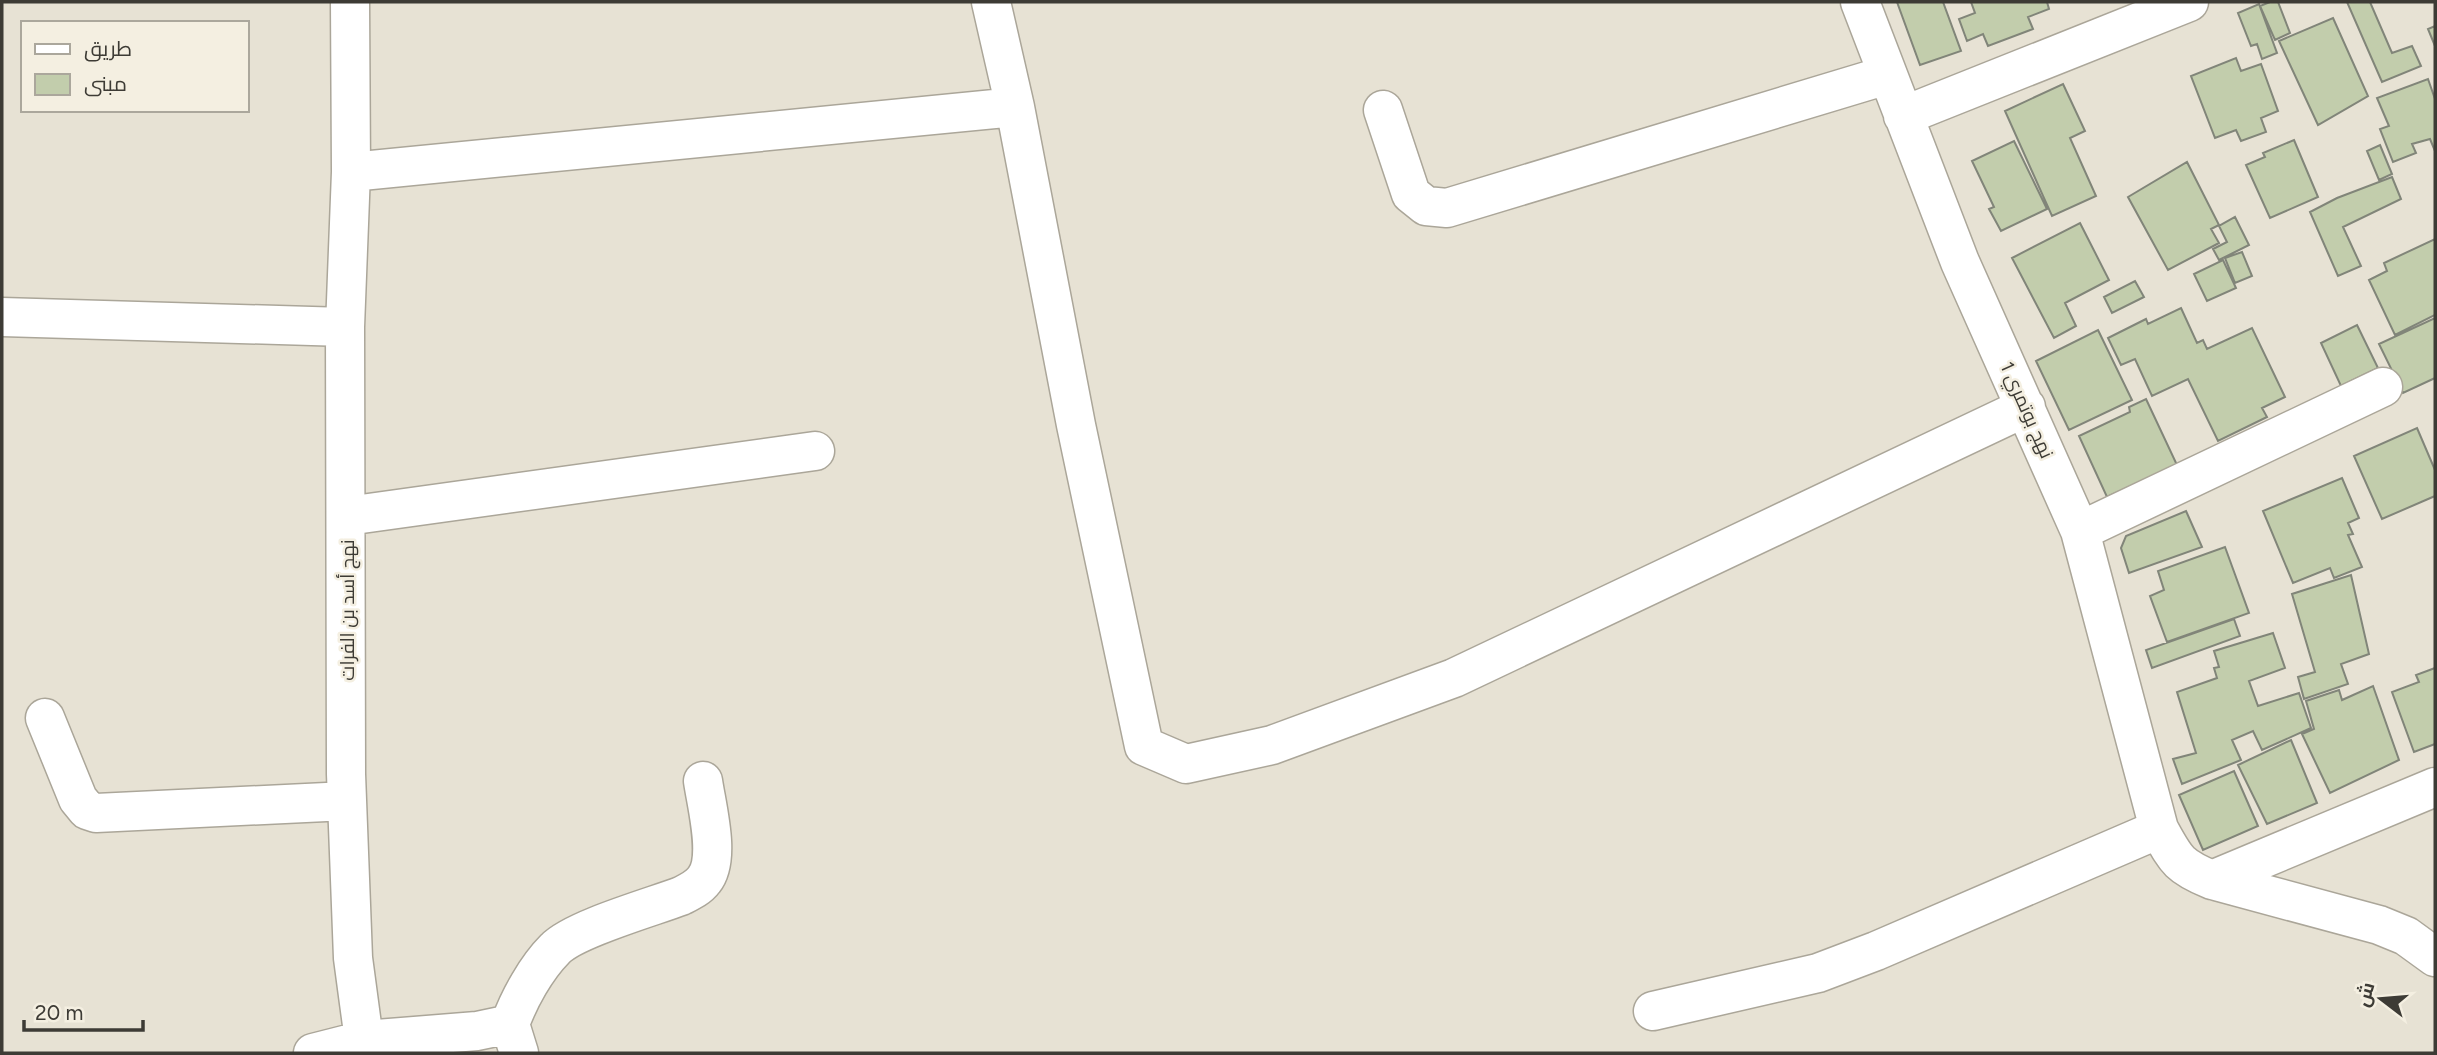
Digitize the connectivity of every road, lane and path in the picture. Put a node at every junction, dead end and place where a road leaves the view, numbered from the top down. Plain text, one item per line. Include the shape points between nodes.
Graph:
1 (349, 2) edge
2 (991, 2) edge
3 (1860, 2) edge
4 (2189, 2) edge
5 (1887, 75) junction
6 (1015, 107) junction
7 (1383, 110) dead end
8 (1903, 116) junction
9 (351, 172) junction
10 (2, 317) edge
11 (345, 327) junction
12 (2383, 387) dead end
13 (2026, 407) junction
14 (816, 451) dead end
15 (347, 516) junction
16 (2080, 531) junction
17 (45, 718) dead end
18 (704, 781) dead end
19 (2435, 787) edge
20 (347, 801) junction
21 (2159, 829) junction
22 (2212, 880) junction
23 (2435, 957) edge
24 (1653, 1011) dead end
25 (514, 1039) edge
26 (364, 1040) junction
27 (313, 1053) edge

1 - 9 street, نهج أسد بن الفرات
2 - 6 street
3 - 5 street, نهج بوتمري 1
4 - 8 street
5 - 7 street via 1447,208 1426,206 1411,194
5 - 8 street, نهج بوتمري 1
6 - 9 street
6 - 13 street via 1144,746 1186,764 1272,745 1454,678
8 - 13 street, نهج بوتمري 1 via 1960,262
9 - 11 street, نهج أسد بن الفرات
10 - 11 street
11 - 15 street, نهج أسد بن الفرات
12 - 16 street
13 - 16 street, نهج بوتمري 1
14 - 15 street
15 - 20 street, نهج أسد بن الفرات
16 - 21 street, نهج بوتمري 1
17 - 20 street via 78,799 96,813
18 - 25 street via 713,861 706,878 681,896 574,936 555,948 520,997
19 - 22 street
20 - 26 street, نهج أسد بن الفرات via 353,958
21 - 22 street, نهج بوتمري 1 via 2177,862
21 - 24 street via 1818,973
22 - 23 street, نهج بوتمري 1 via 2379,925 2406,936
25 - 26 street via 477,1031
26 - 27 street

